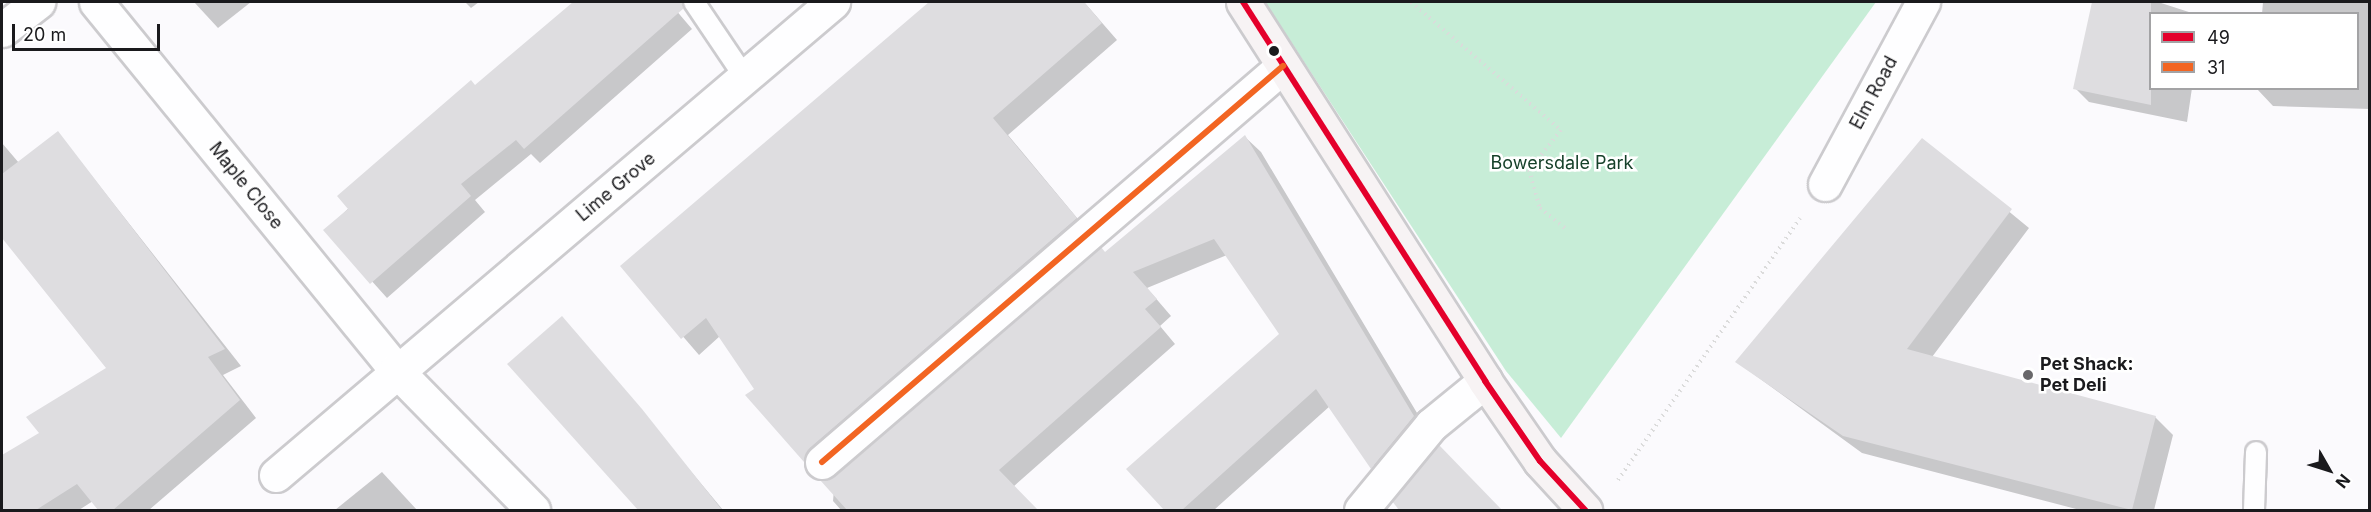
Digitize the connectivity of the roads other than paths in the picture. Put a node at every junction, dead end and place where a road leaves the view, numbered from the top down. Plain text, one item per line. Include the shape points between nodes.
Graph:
1 (38, 2) edge
2 (96, 2) edge
3 (694, 2) edge
4 (833, 2) edge
5 (1243, 2) edge
6 (1923, 2) edge
7 (2, 30) edge
8 (1283, 66) junction
9 (746, 79) junction
10 (1825, 184) road end
11 (396, 370) junction
12 (1485, 381) junction
13 (2256, 452) dead end
14 (822, 462) dead end
15 (276, 475) dead end
16 (1597, 501) edge
17 (533, 510) edge
18 (1360, 510) edge
19 (2254, 510) edge

1 - 7 street
2 - 11 street, Maple Close
3 - 9 lane
4 - 9 street, Lime Grove
5 - 8 street
6 - 10 street, Elm Road
8 - 12 street
8 - 14 street
9 - 11 street, Lime Grove
11 - 15 street, Lime Grove
11 - 17 street
12 - 16 street via 1540,460
12 - 18 street via 1431,425
13 - 19 lane

